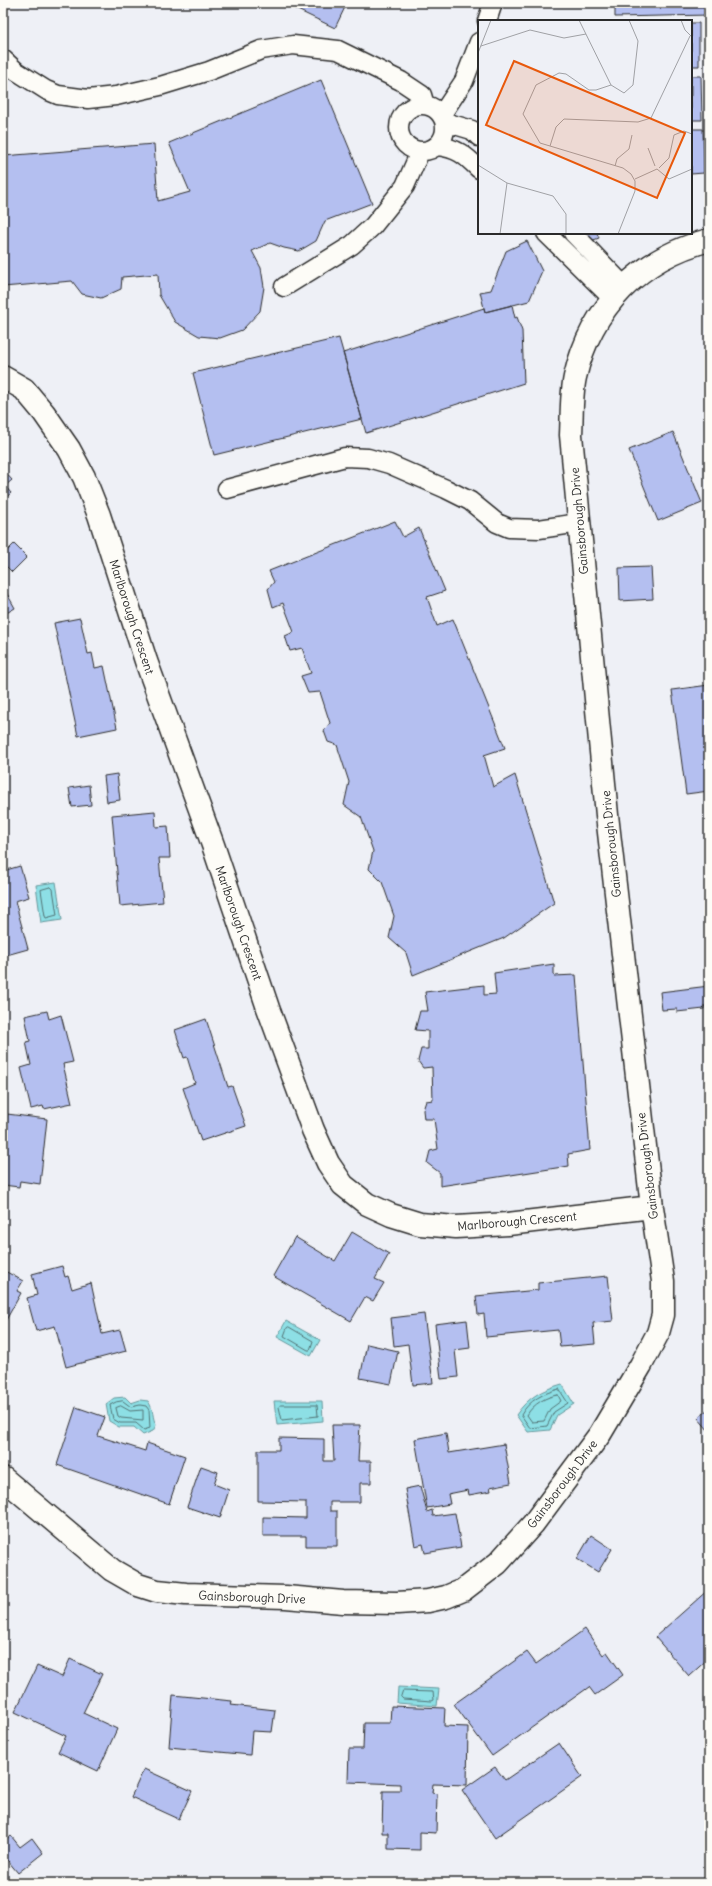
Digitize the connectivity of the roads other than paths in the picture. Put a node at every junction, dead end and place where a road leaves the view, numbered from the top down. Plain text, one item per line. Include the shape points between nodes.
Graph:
1 (493, 3) edge
2 (487, 20) edge
3 (478, 45) edge
4 (3, 59) edge
5 (425, 105) junction
6 (443, 118) junction
7 (478, 136) edge
8 (437, 146) junction
9 (420, 152) junction
10 (478, 168) edge
11 (547, 234) edge
12 (575, 234) edge
13 (709, 240) edge
14 (284, 287) dead end
15 (618, 292) junction
16 (3, 377) edge
17 (227, 489) dead end
18 (579, 523) junction
19 (652, 1207) junction
20 (3, 1478) edge

1 - 2 lane
3 - 6 lane via 464,81
4 - 5 lane via 16,71 46,90 58,95 88,99 116,96 160,86 261,50 293,45 338,50 401,81 422,96
5 - 6 lane via 436,109
5 - 9 lane via 412,107 401,118 399,126 402,140 407,146
6 - 7 lane via 472,130
6 - 8 lane via 444,137
8 - 9 lane
8 - 10 lane via 456,150
9 - 14 lane via 405,186 373,226 352,244
11 - 15 lane
12 - 15 lane
13 - 15 street, Gainsborough Drive via 671,255 641,271
15 - 18 street, Gainsborough Drive via 587,339 575,378 571,435
16 - 19 street, Marlborough Crescent via 24,389 44,413 84,477 268,1008 313,1130 328,1163 343,1185 367,1204 390,1215 420,1224 456,1227 508,1224
17 - 18 lane via 345,458 368,458 389,464 446,489 470,501 498,523 509,528 539,529
18 - 19 street, Gainsborough Drive via 607,814
19 - 20 street, Gainsborough Drive via 663,1281 662,1315 658,1333 600,1434 533,1524 498,1563 463,1590 428,1601 390,1603 157,1591 138,1585 112,1570

